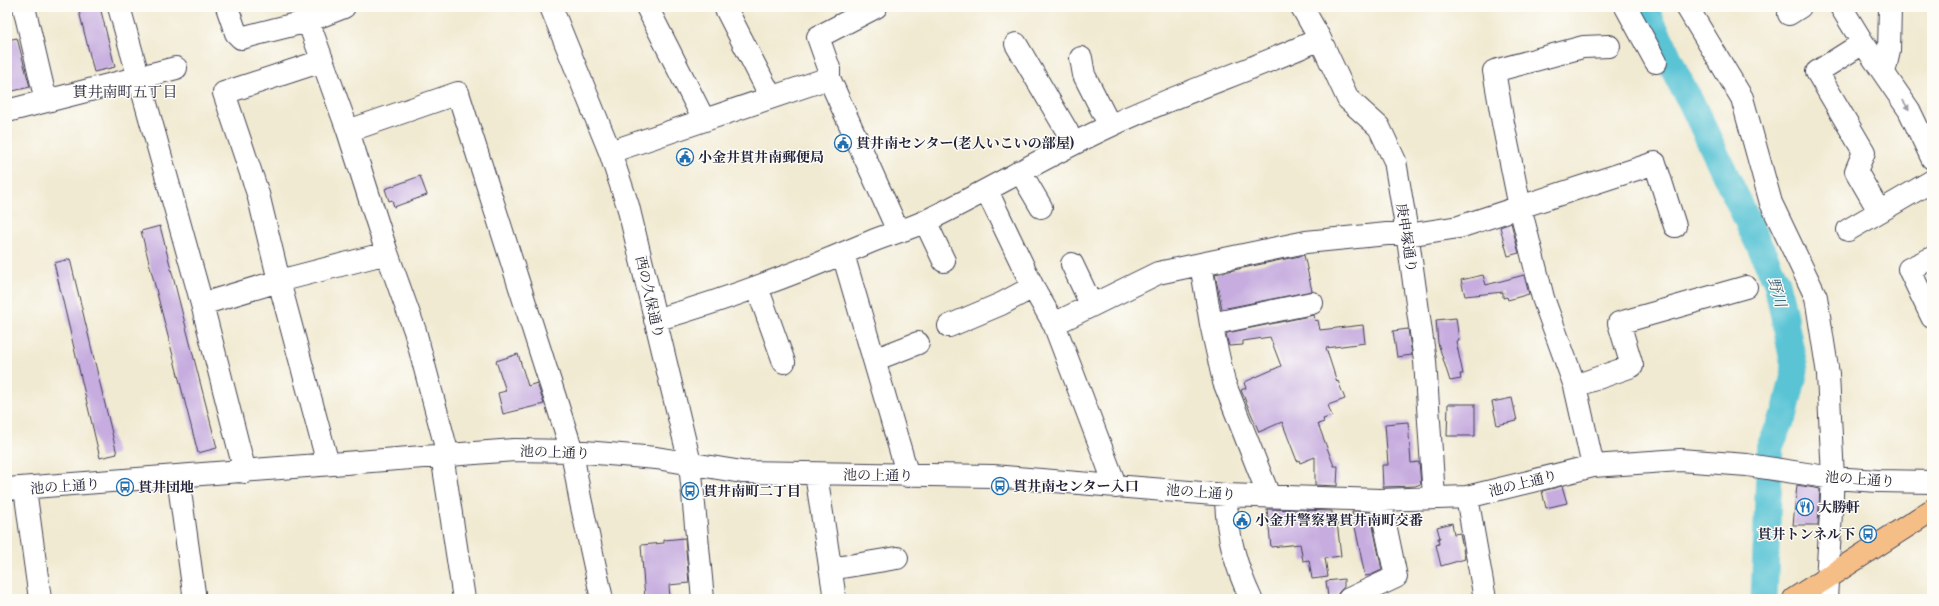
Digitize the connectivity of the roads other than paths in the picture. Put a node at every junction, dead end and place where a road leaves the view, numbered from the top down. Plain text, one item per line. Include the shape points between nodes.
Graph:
1 (13, 7) edge
2 (24, 7) edge
3 (119, 7) edge
4 (227, 7) edge
5 (344, 7) edge
6 (551, 7) edge
7 (647, 7) edge
8 (725, 7) edge
9 (876, 7) edge
10 (1302, 7) edge
11 (1687, 7) edge
12 (1841, 7) edge
13 (1890, 7) edge
14 (1628, 8) edge
15 (7, 10) edge
16 (306, 14) edge
17 (1320, 39) junction
18 (1863, 43) junction
19 (1016, 44) dead end
20 (1609, 46) dead end
21 (1081, 58) dead end
22 (322, 61) junction
23 (1656, 62) dead end
24 (176, 68) dead end
25 (1884, 73) junction
26 (139, 78) junction
27 (829, 78) junction
28 (771, 98) junction
29 (46, 101) junction
30 (7, 111) edge
31 (704, 120) junction
32 (1110, 126) junction
33 (348, 131) junction
34 (1072, 144) junction
35 (610, 152) junction
36 (1932, 158) edge
37 (1020, 171) junction
38 (1932, 181) edge
39 (987, 191) junction
40 (1041, 207) dead end
41 (1520, 207) junction
42 (1879, 211) junction
43 (925, 221) junction
44 (1675, 226) dead end
45 (1848, 230) dead end
46 (898, 231) junction
47 (1407, 233) junction
48 (387, 253) junction
49 (843, 254) junction
50 (1932, 258) edge
51 (944, 261) dead end
52 (1072, 264) dead end
53 (1201, 264) junction
54 (279, 281) junction
55 (757, 287) junction
56 (1033, 287) junction
57 (1746, 287) dead end
58 (1312, 303) dead end
59 (202, 304) junction
60 (1092, 304) junction
61 (1932, 317) edge
62 (655, 320) junction
63 (1054, 324) junction
64 (1211, 324) junction
65 (949, 326) dead end
66 (918, 343) dead end
67 (874, 360) junction
68 (784, 362) dead end
69 (1575, 386) junction
70 (572, 451) junction
71 (445, 455) junction
72 (690, 463) junction
73 (328, 464) junction
74 (1592, 466) junction
75 (245, 472) junction
76 (816, 474) junction
77 (908, 476) junction
78 (178, 477) junction
79 (1833, 478) junction
80 (1932, 482) edge
81 (1116, 487) junction
82 (16, 489) edge
83 (1226, 495) junction
84 (1269, 496) junction
85 (1434, 497) junction
86 (1467, 497) junction
87 (1380, 500) junction
88 (1932, 510) edge
89 (897, 558) dead end
90 (830, 569) junction
91 (1827, 589) edge
92 (194, 593) dead end
93 (36, 598) edge
94 (464, 599) edge
95 (602, 599) edge
96 (703, 599) edge
97 (835, 599) edge
98 (1251, 599) edge
99 (1349, 599) edge
100 (1485, 599) edge
101 (1794, 599) edge

1 - 15 street
2 - 29 street
3 - 26 street
4 - 16 street via 236,33 241,38
5 - 16 street
6 - 35 street, 西の久保通り
7 - 31 street
8 - 28 street
9 - 27 street via 818,37
10 - 17 street, 庚申塚通り
11 - 79 street via 1742,98 1771,203 1816,297 1828,374
12 - 18 street
13 - 25 street via 1889,51
14 - 23 street
16 - 22 street
17 - 32 street
17 - 47 street, 庚申塚通り via 1348,99 1379,127 1395,161
18 - 25 street
18 - 42 street via 1817,72 1864,152 1856,171
19 - 34 street
20 - 41 street via 1583,47 1494,71
21 - 32 street via 1084,75
22 - 33 street
22 - 54 street via 224,93 258,194
24 - 26 street
25 -> 36 street via 1909,110
26 - 29 street
26 - 59 street
27 - 28 street
27 - 46 street
28 - 31 street
29 - 30 street
31 - 35 street
32 - 34 street
33 - 48 street
33 - 70 street via 458,93
34 - 37 street
35 - 62 street, 西の久保通り via 628,206
37 - 39 street
37 - 40 street
38 - 42 street
39 - 43 street
39 - 56 street
41 - 44 street via 1655,163
41 - 47 street via 1459,227
41 - 69 street via 1543,298
42 - 45 street
43 - 46 street
43 - 51 street
46 - 49 street
47 - 53 street via 1306,242
47 - 85 street, 庚申塚通り via 1425,361
48 - 54 street
48 - 71 street via 415,331
49 - 55 street
49 - 67 street
50 - 61 street via 1909,269
52 - 60 street
53 - 60 street via 1158,273
53 - 64 street
54 - 59 street
54 - 73 street
55 - 62 street via 709,305
55 - 68 street
56 - 63 street
56 - 65 street via 1002,304
57 - 69 street via 1619,323 1632,366
58 - 64 street
59 - 75 street
60 - 63 street
62 - 72 street, 西の久保通り
63 - 81 street
64 - 84 street via 1224,382
66 - 67 street
67 - 77 street
69 - 74 street
70 - 71 street, 池の上通り via 514,450
70 - 72 street, 池の上通り
70 - 95 street
71 - 73 street, 池の上通り
71 - 94 street
72 - 76 street, 池の上通り via 742,472
72 - 96 street, 西の久保通り
73 - 75 street, 池の上通り
74 - 79 street, 池の上通り via 1680,460 1747,465
74 - 86 street, 池の上通り
75 - 78 street, 池の上通り
76 - 77 street, 池の上通り
76 - 90 street
77 - 81 street, 池の上通り via 993,476
78 - 82 street, 池の上通り
78 - 92 street
79 - 80 street, 池の上通り via 1878,482
79 - 91 street
81 - 83 street, 池の上通り
82 - 93 street
83 - 84 street, 池の上通り
83 - 98 street via 1226,521 1238,572
84 - 87 street, 池の上通り
85 - 86 street, 池の上通り
85 - 87 street, 池の上通り
86 - 100 street
87 - 99 street via 1396,577
88 - 91 main road
89 - 90 street
90 - 97 street
91 - 101 main road

